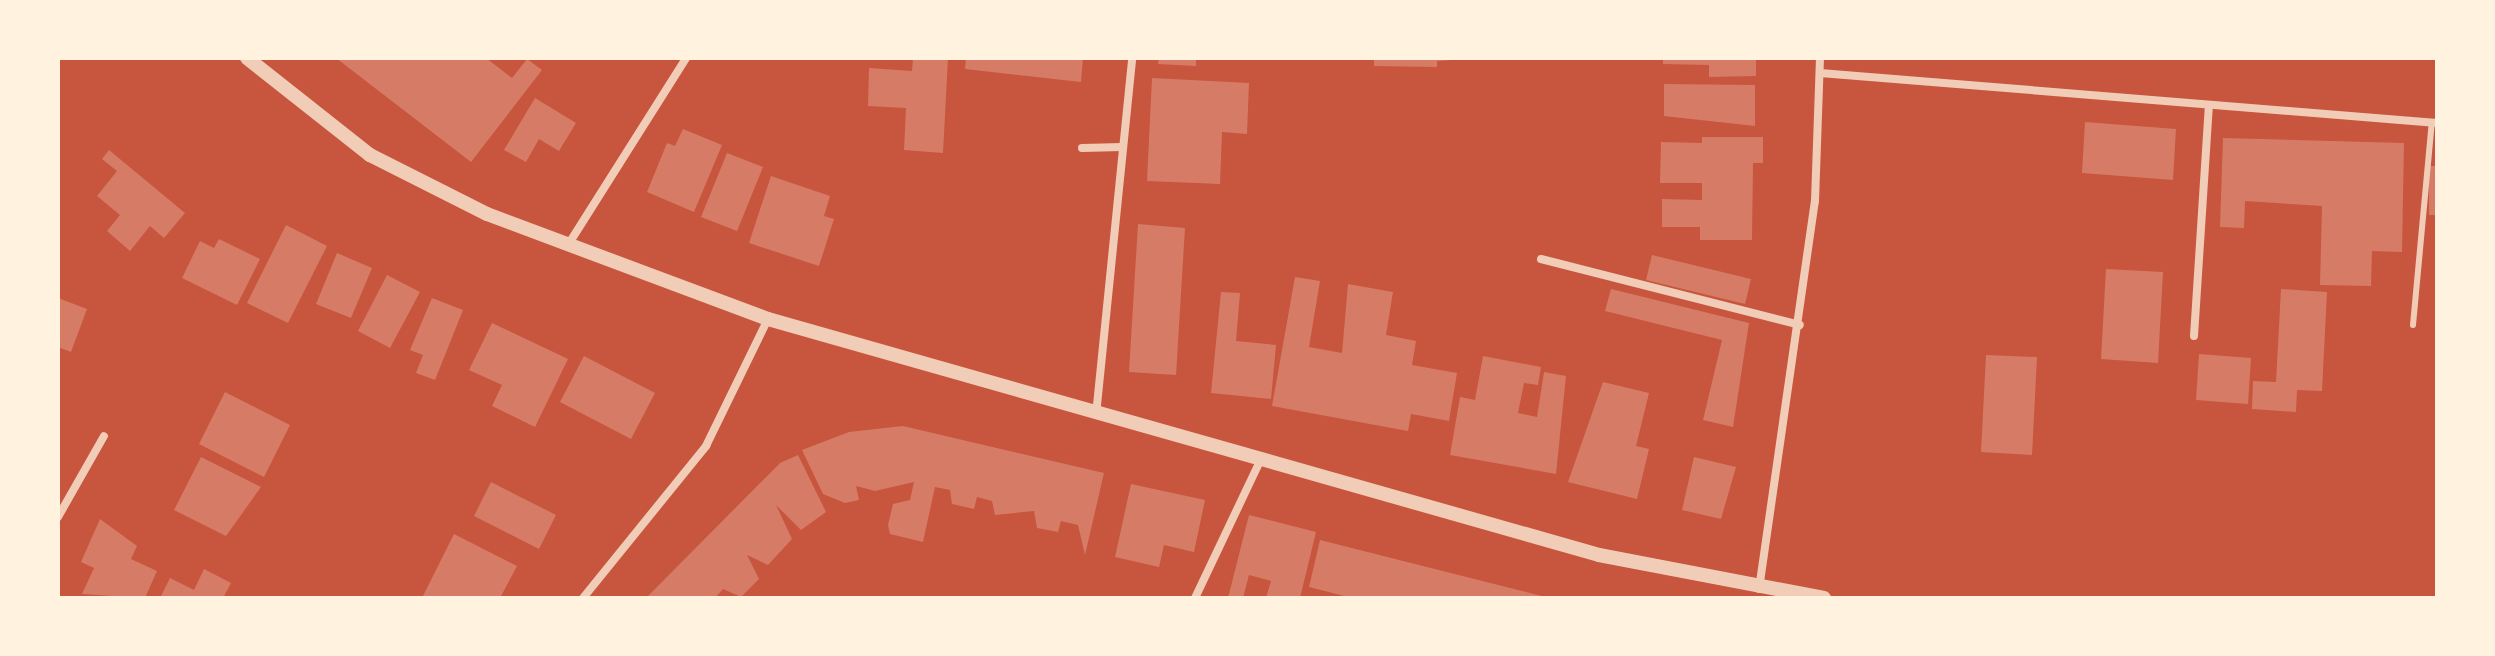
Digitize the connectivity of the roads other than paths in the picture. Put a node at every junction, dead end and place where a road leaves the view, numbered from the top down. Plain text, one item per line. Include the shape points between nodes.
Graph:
1 (247, 58) edge
2 (686, 58) edge
3 (1132, 58) edge
4 (1820, 58) edge
5 (1820, 73) junction
6 (2209, 106) junction
7 (2434, 122) edge
8 (1122, 147) junction
9 (1082, 148) dead end
10 (567, 245) junction
11 (1541, 259) dead end
12 (768, 319) junction
13 (1800, 325) junction
14 (2413, 325) dead end
15 (2194, 336) dead end
16 (1096, 415) junction
17 (104, 436) dead end
18 (1259, 463) junction
19 (58, 517) edge
20 (1759, 589) junction
21 (583, 598) edge
22 (1195, 598) edge
23 (1824, 598) edge

1 - 10 street via 370,155
2 - 10 street
3 - 8 street
4 - 5 street
5 - 6 street
5 - 13 street
6 - 7 street
6 - 15 street
7 - 14 lane
8 - 9 street
8 - 16 street
10 - 12 street
11 - 13 street
12 - 16 street
12 - 21 street via 706,446
13 - 20 street
16 - 18 street
17 - 19 street
18 - 20 street via 1599,555
18 - 22 street
20 - 23 street

